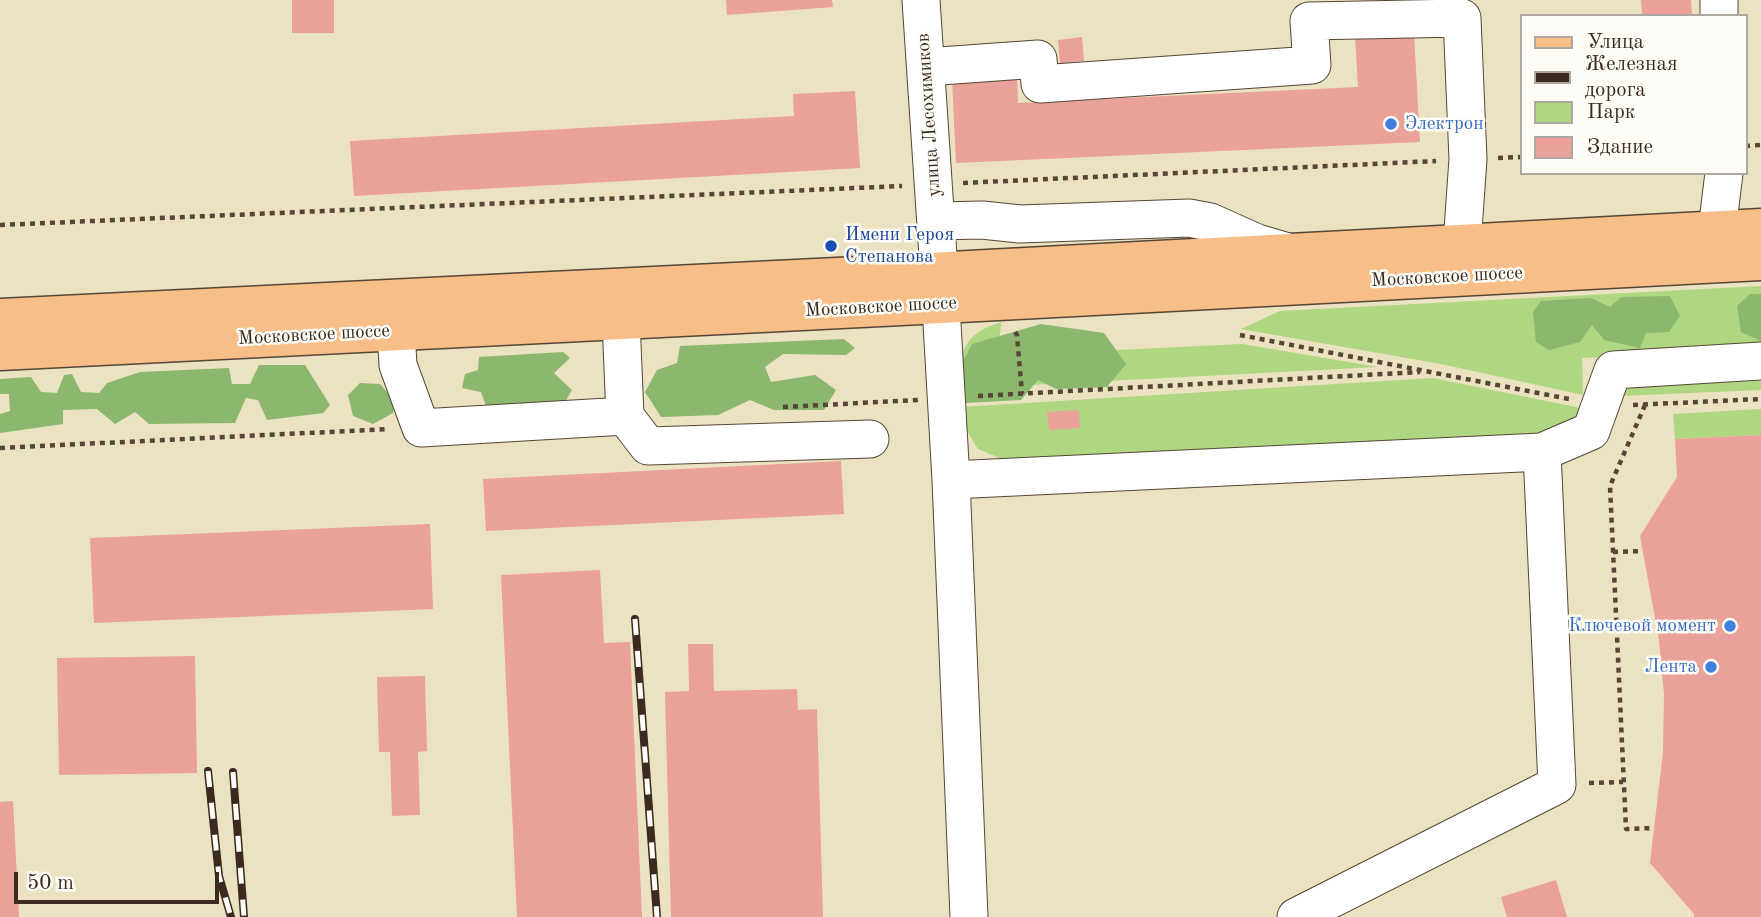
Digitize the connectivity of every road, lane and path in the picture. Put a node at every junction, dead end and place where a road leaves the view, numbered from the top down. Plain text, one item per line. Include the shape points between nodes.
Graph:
1 (921, 0) edge
2 (1309, 11) edge
3 (926, 67) junction
4 (1520, 157) edge
5 (1468, 159) junction
6 (1724, 175) edge
7 (934, 184) junction
8 (936, 221) junction
9 (0, 225) edge
10 (1761, 228) edge
11 (1717, 230) junction
12 (1462, 244) junction
13 (1289, 253) junction
14 (1761, 261) edge
15 (940, 288) junction
16 (0, 318) edge
17 (621, 320) junction
18 (1012, 327) dead end
19 (396, 331) junction
20 (1240, 335) dead end
21 (0, 351) edge
22 (1761, 361) edge
23 (1430, 371) junction
24 (1022, 394) junction
25 (972, 397) dead end
26 (1761, 399) edge
27 (1600, 405) junction
28 (1645, 405) junction
29 (625, 416) junction
30 (421, 428) junction
31 (870, 439) dead end
32 (0, 448) edge
33 (1542, 452) junction
34 (951, 480) junction
35 (1642, 551) dead end
36 (1613, 552) junction
37 (1654, 828) dead end
38 (970, 917) edge
39 (1296, 917) edge

1 - 3 street, улица Лесохимиков
2 - 3 street via 1312,65 1040,84 1038,59
2 - 5 street via 1462,18
3 - 7 street, улица Лесохимиков
4 - 5 path
5 - 7 path
5 - 12 street
6 - 11 street
7 - 8 street, улица Лесохимиков
7 - 9 path
8 - 13 street via 1020,224 1189,218
8 - 15 street, улица Лесохимиков
10 - 11 main road, Московское шоссе
11 - 12 main road, Московское шоссе
12 - 13 main road, Московское шоссе
13 - 15 main road, Московское шоссе
14 - 15 main road, Московское шоссе
15 - 16 main road, Московское шоссе
15 - 17 main road, Московское шоссе
15 - 34 street, улица Лесохимиков
17 - 19 main road, Московское шоссе
17 - 29 street
18 - 24 path via 1017,335
19 - 21 main road, Московское шоссе
19 - 30 street via 398,365
20 - 23 path
22 - 27 street via 1613,370
23 - 24 path
23 - 27 path
24 - 25 path
26 - 28 path
27 - 28 path
27 - 33 street via 1591,431
28 - 36 path via 1610,486
29 - 30 street
29 - 31 street via 648,446
30 - 32 path
33 - 34 street
33 - 39 street via 1556,785
34 - 38 street, улица Лесохимиков
35 - 36 path
36 - 37 path via 1626,829

